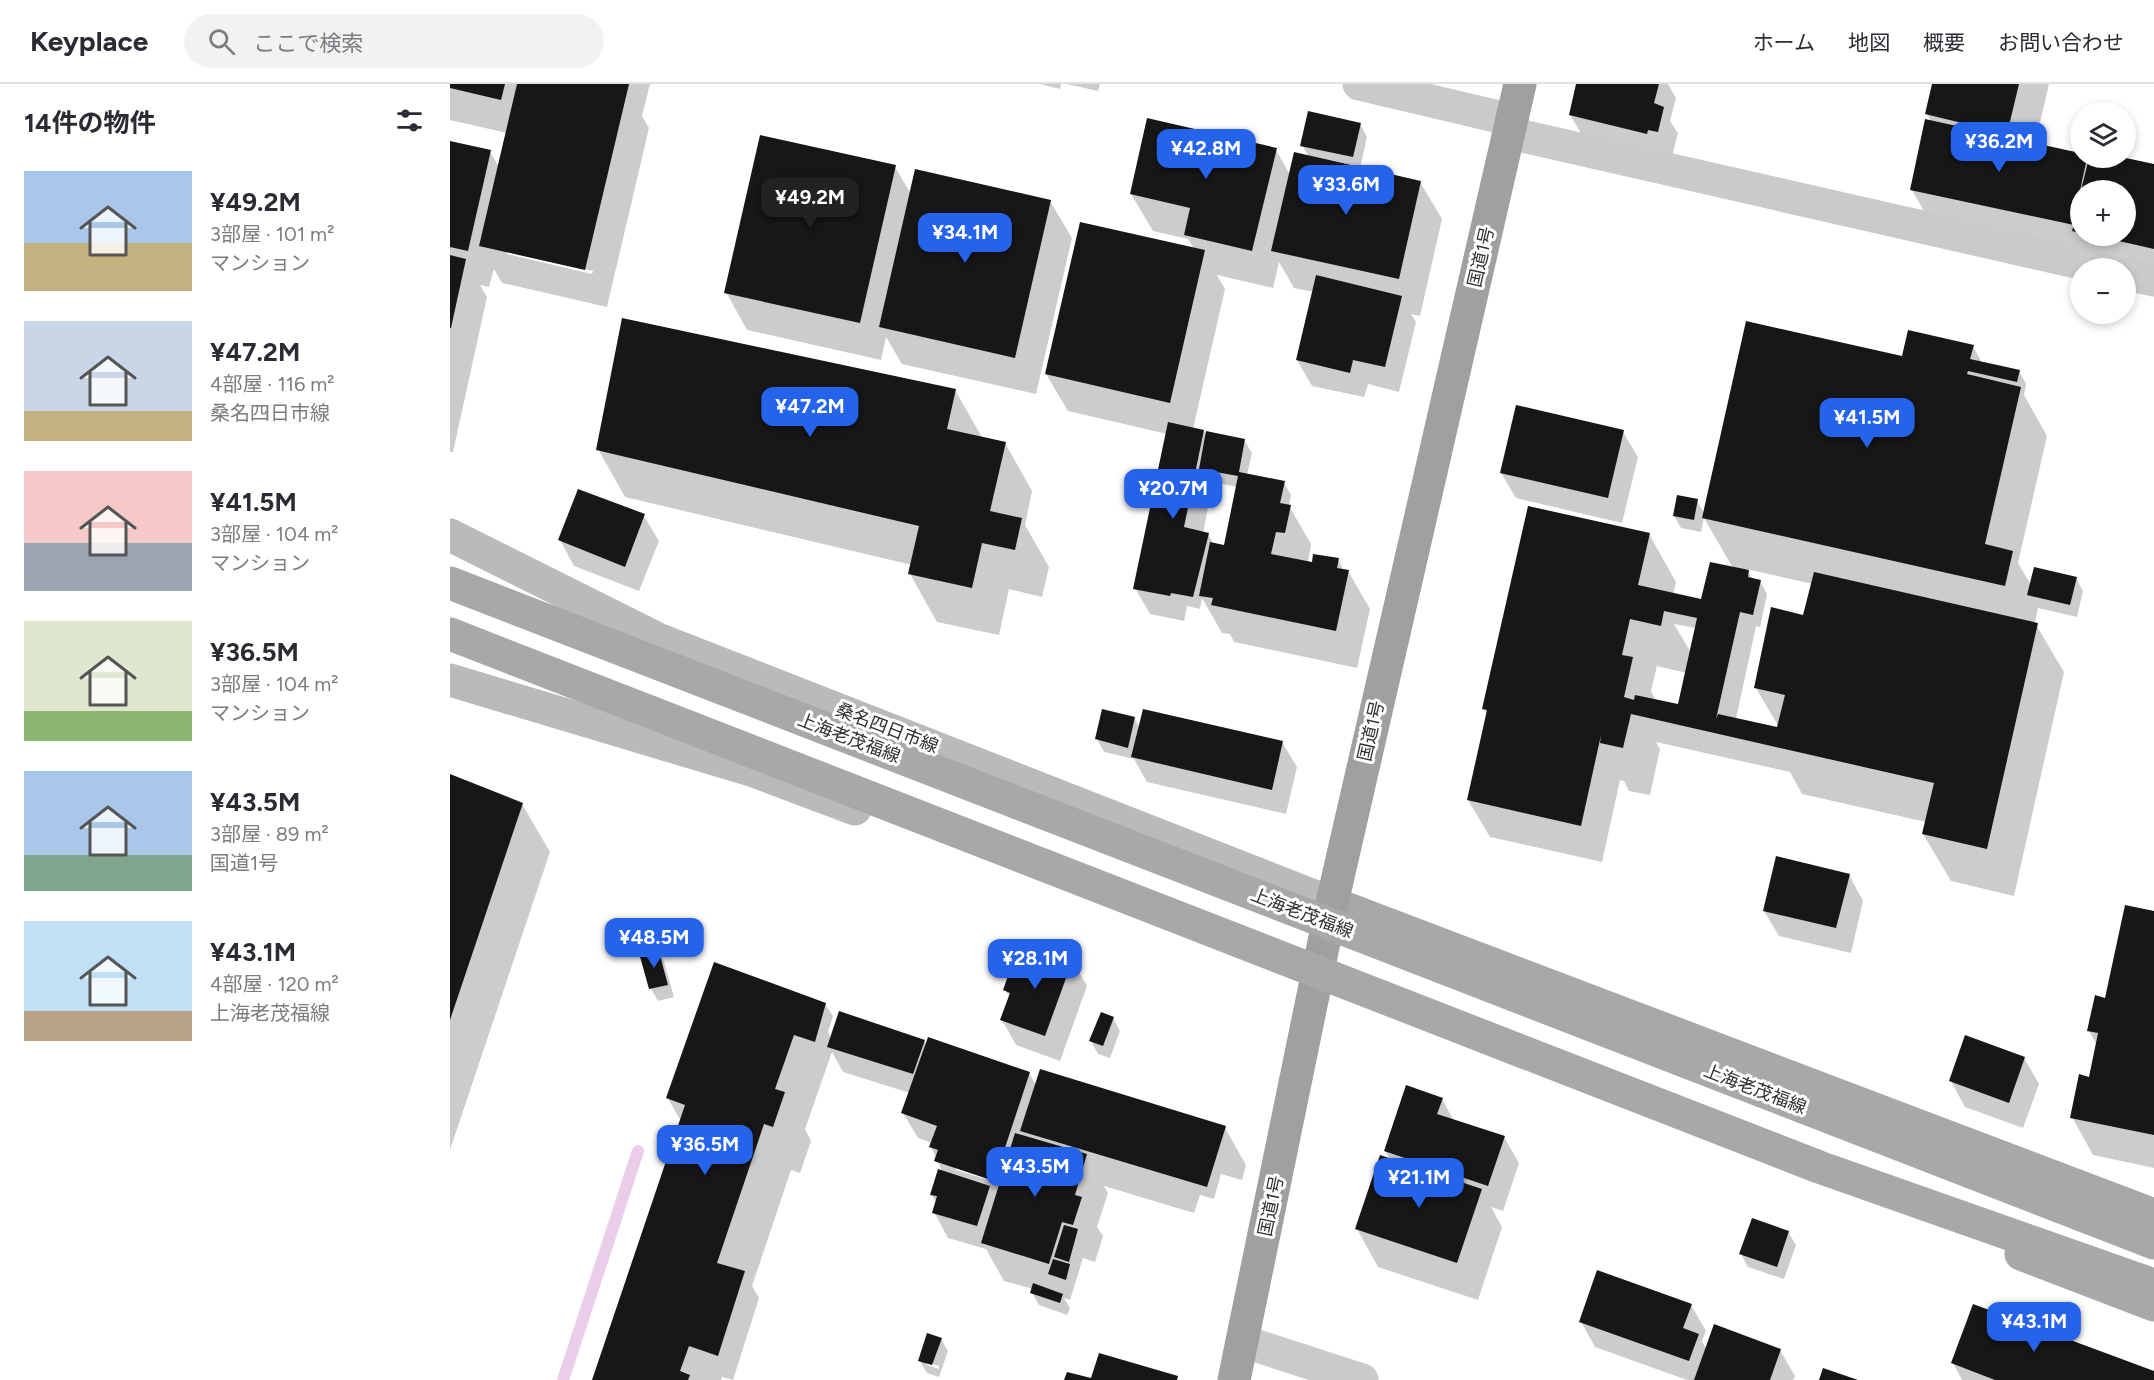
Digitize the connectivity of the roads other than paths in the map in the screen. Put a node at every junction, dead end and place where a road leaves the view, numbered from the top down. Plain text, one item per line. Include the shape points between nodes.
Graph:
1 (1359, 84) edge
2 (1520, 84) edge
3 (1511, 127) junction
4 (2070, 260) edge
5 (2136, 276) edge
6 (2154, 280) edge
7 (450, 535) edge
8 (450, 584) edge
9 (450, 634) edge
10 (450, 680) edge
11 (1332, 903) junction
12 (1317, 984) junction
13 (2154, 1215) edge
14 (2154, 1243) edge
15 (2154, 1285) edge
16 (2154, 1305) edge
17 (1242, 1341) junction
18 (1234, 1380) edge
19 (1362, 1380) edge

1 - 3 street
2 - 3 highway, 国道1号
3 - 4 street
3 - 11 highway, 国道1号
5 - 6 street
7 - 11 main road, 桑名四日市線 via 658,639
8 - 14 main road, 上海老茂福線, bridge
9 - 15 main road, bridge via 1819,1167
10 - 12 main road via 754,771
11 - 12 highway, 国道1号
11 - 13 main road
12 - 16 main road
12 - 17 highway, 国道1号
17 - 18 highway, 国道1号
17 - 19 street

